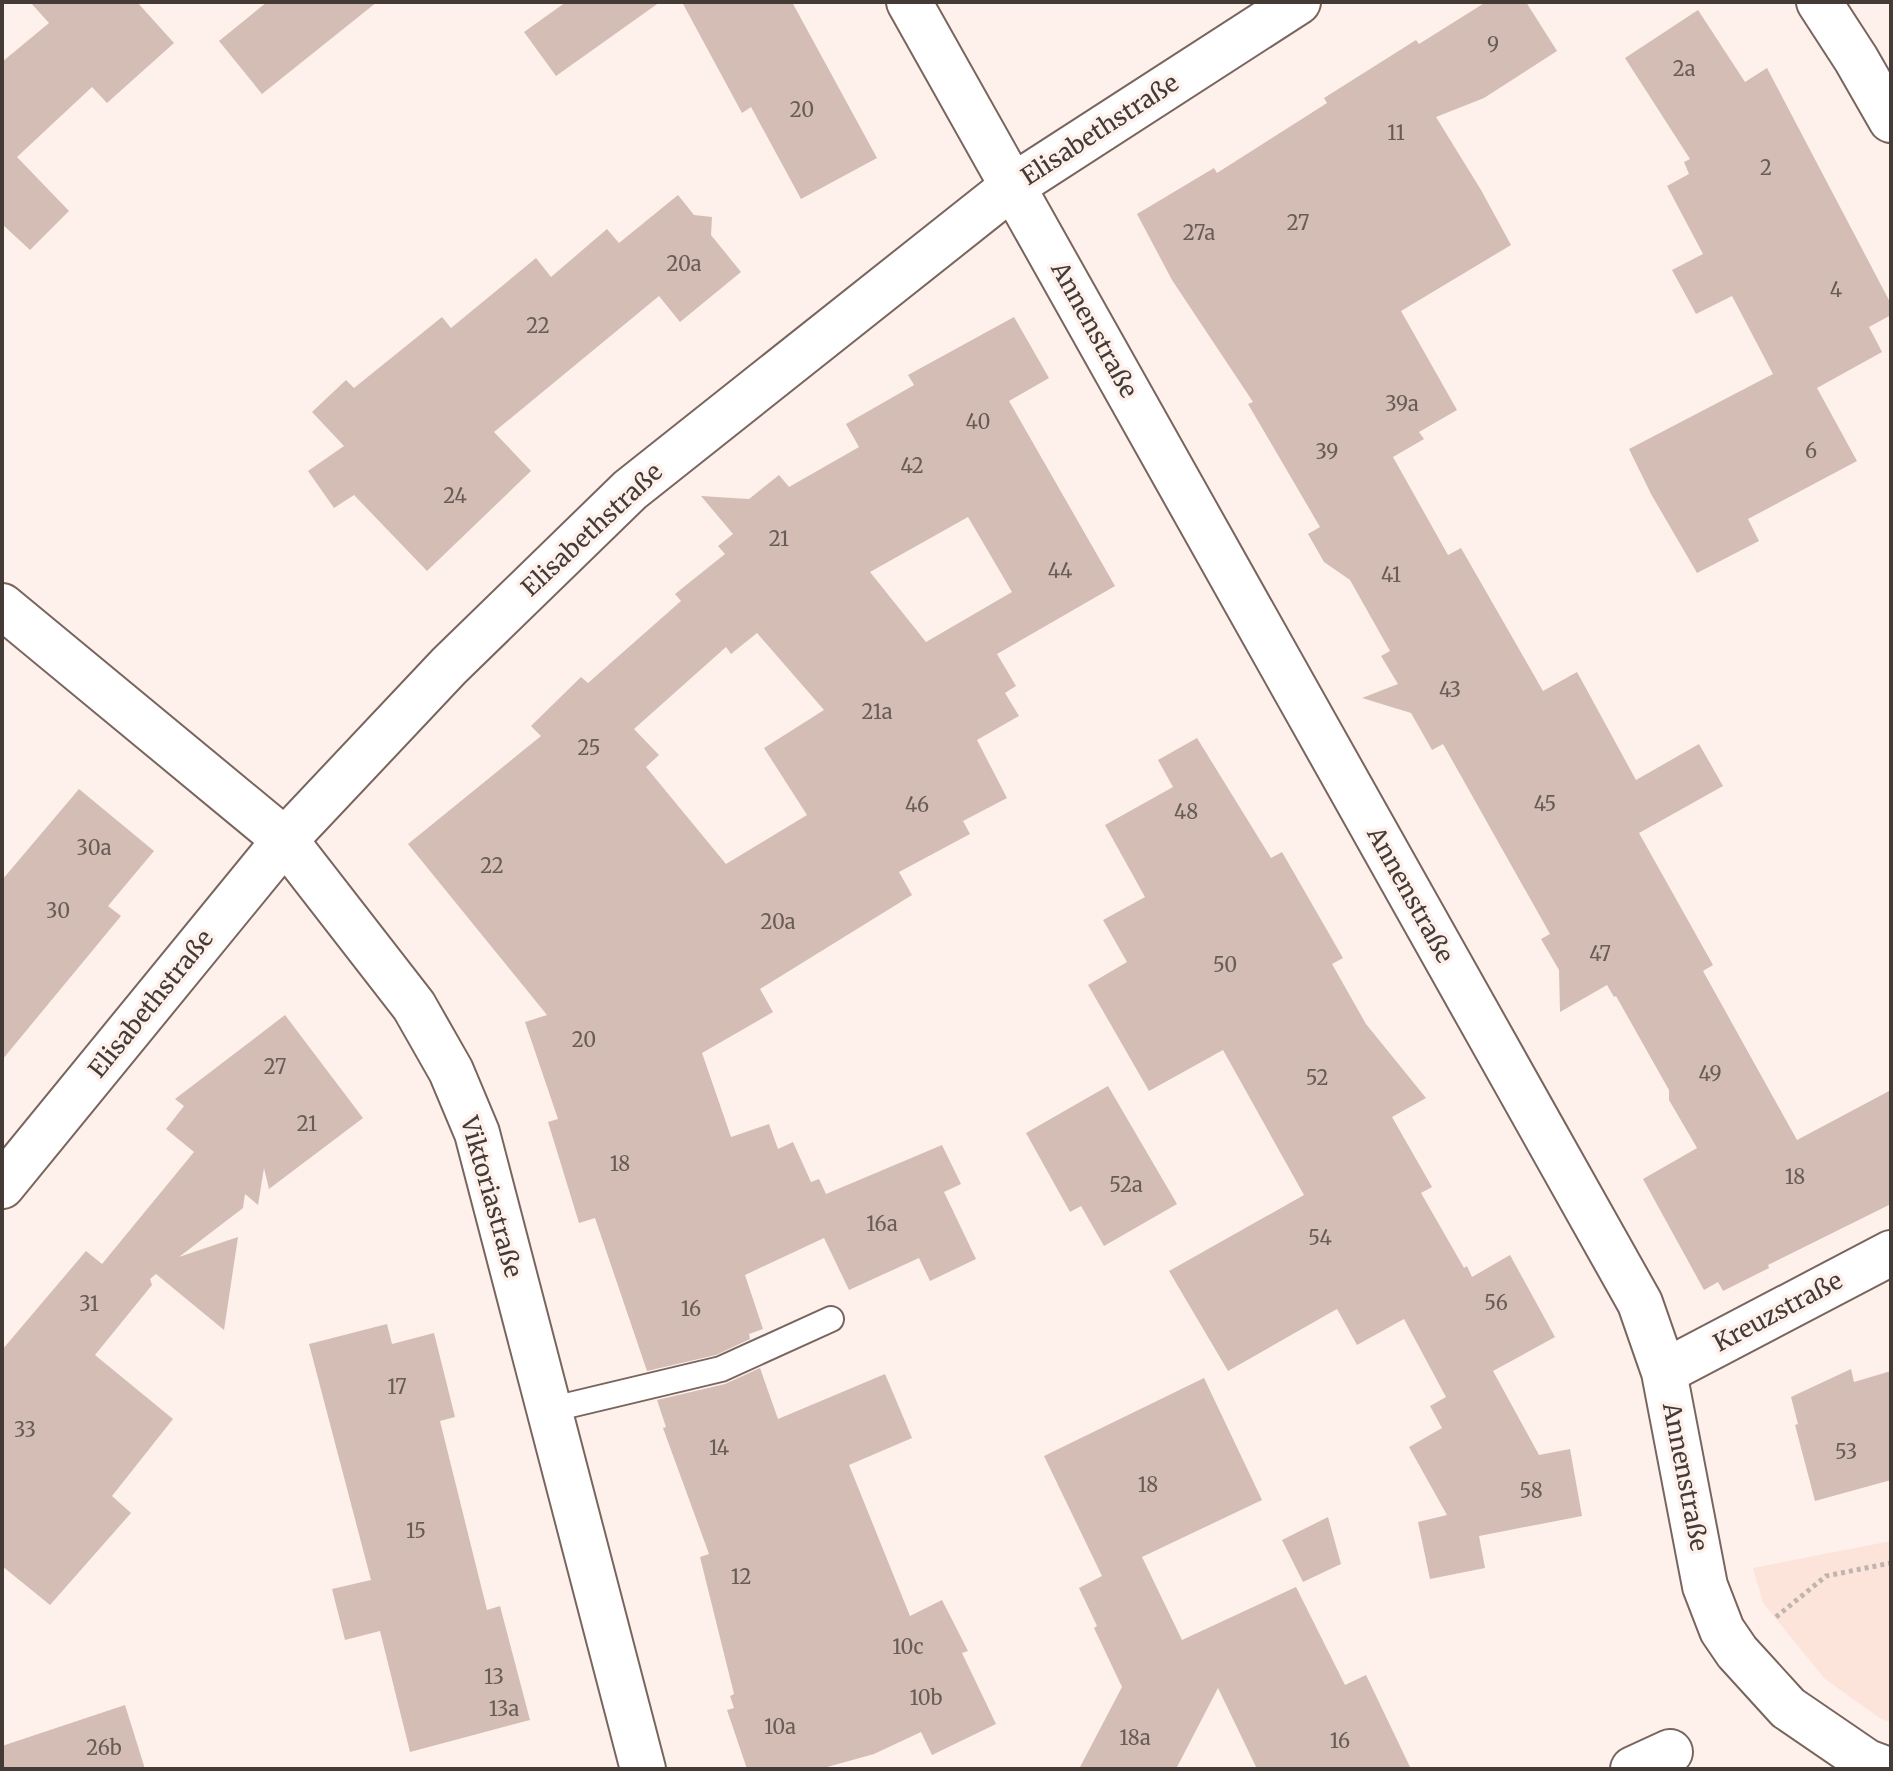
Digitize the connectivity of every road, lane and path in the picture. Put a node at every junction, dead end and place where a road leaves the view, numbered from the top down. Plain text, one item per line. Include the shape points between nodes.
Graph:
1 (909, 2) edge
2 (1298, 2) edge
3 (1819, 2) edge
4 (1891, 120) edge
5 (1013, 186) junction
6 (2, 606) edge
7 (285, 840) junction
8 (2, 1186) edge
9 (1891, 1253) edge
10 (831, 1319) dead end
11 (1664, 1372) junction
12 (549, 1410) junction
13 (1891, 1563) edge
14 (1766, 1625) dead end
15 (643, 1769) edge
16 (1886, 1769) edge

1 - 5 street, Annenstraße
2 - 5 street, Elisabethstraße
3 - 4 street
5 - 7 street, Elisabethstraße via 630,490 449,666
5 - 11 street, Annenstraße via 1640,1303
6 - 7 street, Viktoriastraße
7 - 8 street, Elisabethstraße
7 - 12 street, Viktoriastraße via 414,1006 451,1071 477,1133
9 - 11 street, Kreuzstraße
10 - 12 lane via 721,1369
11 - 16 street, Annenstraße via 1705,1586 1722,1630 1788,1708 1867,1762
12 - 15 street, Viktoriastraße
13 - 14 path via 1826,1576

